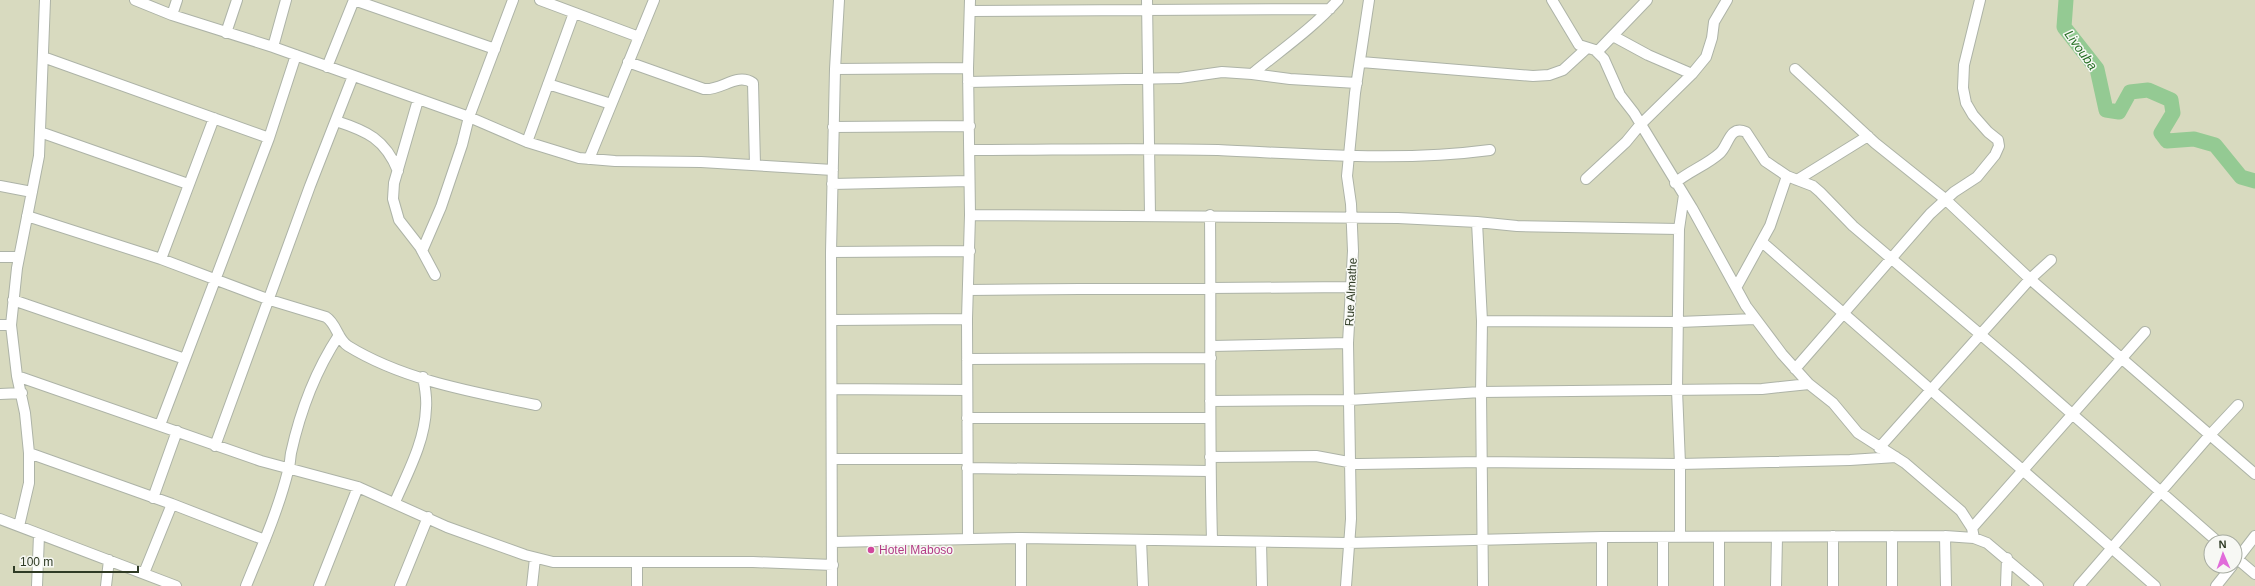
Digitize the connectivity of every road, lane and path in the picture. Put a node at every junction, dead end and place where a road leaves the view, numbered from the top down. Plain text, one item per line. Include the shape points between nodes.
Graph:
1 (45, 0) edge
2 (135, 0) edge
3 (177, 0) edge
4 (237, 0) edge
5 (286, 0) edge
6 (354, 0) edge
7 (513, 0) edge
8 (540, 0) edge
9 (654, 0) edge
10 (839, 0) edge
11 (970, 0) edge
12 (1338, 0) edge
13 (1369, 0) edge
14 (1552, 0) edge
15 (1647, 0) edge
16 (1980, 0) edge
17 (1726, 1) edge
18 (1147, 5) edge
19 (1330, 9) junction
20 (970, 11) junction
21 (574, 13) junction
22 (172, 15) junction
23 (226, 33) junction
24 (1613, 36) junction
25 (639, 37) junction
26 (273, 47) junction
27 (1587, 48) junction
28 (496, 50) junction
29 (1598, 52) junction
30 (296, 55) junction
31 (43, 57) junction
32 (628, 62) junction
33 (1361, 62) junction
34 (328, 67) junction
35 (968, 68) junction
36 (835, 69) junction
37 (1795, 69) dead end
38 (1252, 74) junction
39 (1692, 74) junction
40 (353, 76) junction
41 (1147, 78) junction
42 (968, 82) junction
43 (1357, 83) junction
44 (548, 84) junction
45 (418, 100) junction
46 (611, 104) junction
47 (469, 117) junction
48 (214, 118) junction
49 (336, 121) junction
50 (1640, 125) junction
51 (970, 126) junction
52 (833, 127) junction
53 (40, 132) junction
54 (1868, 136) junction
55 (269, 138) junction
56 (527, 142) junction
57 (1150, 149) junction
58 (969, 150) junction
59 (1490, 150) dead end
60 (1348, 156) junction
61 (589, 159) junction
62 (755, 165) junction
63 (833, 170) junction
64 (398, 171) junction
65 (1787, 176) junction
66 (1586, 179) dead end
67 (1797, 180) junction
68 (969, 181) junction
69 (1676, 183) junction
70 (188, 184) junction
71 (832, 184) junction
72 (0, 186) edge
73 (32, 192) junction
74 (1684, 195) junction
75 (1945, 199) junction
76 (970, 215) junction
77 (1150, 215) junction
78 (1210, 215) junction
79 (27, 216) junction
80 (1352, 219) junction
81 (1477, 222) junction
82 (1679, 229) junction
83 (1762, 242) junction
84 (422, 251) junction
85 (970, 251) junction
86 (831, 252) junction
87 (0, 257) edge
88 (19, 257) junction
89 (1890, 258) junction
90 (161, 259) junction
91 (2051, 260) dead end
92 (435, 275) dead end
93 (2030, 279) junction
94 (214, 280) junction
95 (1737, 286) junction
96 (1350, 287) junction
97 (1211, 289) junction
98 (968, 290) junction
99 (13, 300) junction
100 (270, 300) junction
101 (1844, 312) junction
102 (966, 319) junction
103 (1755, 319) junction
104 (833, 320) junction
105 (1482, 321) junction
106 (1679, 322) junction
107 (11, 325) junction
108 (0, 326) edge
109 (2145, 332) dead end
110 (339, 335) junction
111 (1981, 336) junction
112 (1348, 343) junction
113 (1212, 346) junction
114 (1211, 358) junction
115 (2121, 358) junction
116 (185, 359) junction
117 (967, 359) junction
118 (1795, 369) junction
119 (17, 376) junction
120 (424, 377) junction
121 (1809, 384) junction
122 (832, 389) junction
123 (968, 390) junction
124 (1677, 390) junction
125 (1932, 390) junction
126 (1481, 392) junction
127 (0, 394) edge
128 (22, 394) junction
129 (1349, 400) junction
130 (1210, 401) junction
131 (536, 405) dead end
132 (2238, 405) dead end
133 (2071, 414) junction
134 (967, 418) junction
135 (1210, 418) junction
136 (160, 425) junction
137 (177, 431) junction
138 (2209, 436) junction
139 (215, 446) junction
140 (1878, 448) junction
141 (29, 454) junction
142 (1210, 457) junction
143 (1896, 457) junction
144 (832, 459) junction
145 (1351, 461) junction
146 (1482, 462) junction
147 (967, 463) junction
148 (1680, 464) junction
149 (2023, 469) junction
150 (289, 470) junction
151 (1210, 471) junction
152 (2255, 474) edge
153 (358, 487) junction
154 (2160, 492) junction
155 (153, 498) junction
156 (394, 502) junction
157 (172, 504) junction
158 (428, 517) junction
159 (0, 519) edge
160 (19, 526) junction
161 (1972, 528) junction
162 (2209, 534) edge
163 (39, 536) junction
164 (1833, 536) junction
165 (1892, 536) junction
166 (1945, 536) junction
167 (2255, 536) edge
168 (1663, 537) junction
169 (1680, 537) junction
170 (1777, 537) junction
171 (1021, 538) junction
172 (1602, 538) junction
173 (1719, 538) junction
174 (1974, 538) junction
175 (968, 539) junction
176 (1483, 539) junction
177 (265, 540) junction
178 (1141, 540) junction
179 (1212, 540) junction
180 (833, 542) junction
181 (1261, 542) junction
182 (1348, 543) junction
183 (2112, 548) junction
184 (2243, 551) edge
185 (535, 558) junction
186 (2006, 558) junction
187 (109, 560) junction
188 (637, 563) junction
189 (833, 565) junction
190 (2243, 566) edge
191 (144, 574) junction
192 (2225, 574) edge
193 (2255, 574) edge
194 (37, 586) edge
195 (106, 586) edge
196 (176, 586) edge
197 (246, 586) edge
198 (319, 586) edge
199 (400, 586) edge
200 (532, 586) edge
201 (637, 586) edge
202 (832, 586) edge
203 (1021, 586) edge
204 (1143, 586) edge
205 (1262, 586) edge
206 (1346, 586) edge
207 (1483, 586) edge
208 (1602, 586) edge
209 (1663, 586) edge
210 (1719, 586) edge
211 (1776, 586) edge
212 (1833, 586) edge
213 (1892, 586) edge
214 (1946, 586) edge
215 (2006, 586) edge
216 (2038, 586) edge
217 (2080, 586) edge
218 (2155, 586) edge
219 (2216, 586) edge

1 - 31 street
2 - 22 street
3 - 22 street
4 - 23 street
5 - 26 street
6 - 28 street
6 - 34 street
7 - 28 street
8 - 21 street
9 - 25 street
10 - 36 street
11 - 20 street
12 - 19 street
13 - 33 street, Rue Almathe
14 - 27 street via 1577,42
15 - 24 street
16 - 75 street via 1964,65 1963,88 1966,103 1973,115 1998,140 1999,146 1977,177
17 - 39 street via 1714,22 1706,57
18 - 19 street
18 - 20 street
18 - 41 street
19 - 38 street via 1292,44
20 - 35 street
21 - 25 street
21 - 44 street
22 - 23 street
23 - 26 street
24 - 29 street
24 - 39 street
25 - 32 street
26 - 30 street
27 - 29 street
27 - 33 street via 1562,70 1550,75 1533,76
28 - 47 street
29 - 50 street via 1604,59 1620,95
30 - 34 street
30 - 55 street
31 - 48 street
31 - 53 street
32 - 46 street
32 - 62 street via 704,89 711,90 739,80 753,83
33 - 43 street, Rue Almathe
34 - 40 street
35 - 36 street
35 - 42 street
36 - 52 street
37 - 54 street
38 - 41 street via 1222,72 1202,76
38 - 43 street
39 - 50 street
40 - 45 street
40 - 49 street
41 - 42 street
41 - 57 street
42 - 51 street
43 - 60 street, Rue Almathe
44 - 46 street
44 - 56 street
45 - 47 street
45 - 64 street
46 - 61 street
47 - 56 street
47 - 84 street via 441,207
48 - 55 street
48 - 70 street
49 - 64 street via 361,129 374,137 391,154
49 - 100 street
50 - 66 street via 1626,142
50 - 69 street
51 - 52 street
51 - 58 street
52 - 63 street
53 - 70 street
53 - 73 street via 39,156
54 - 67 street
54 - 75 street
55 - 94 street
56 - 61 street
57 - 58 street
57 - 60 street
57 - 77 street
58 - 68 street
59 - 60 street via 1463,154
60 - 80 street, Rue Almathe via 1347,176
61 - 62 street
62 - 63 street
63 - 71 street
64 - 84 street via 393,191 396,211 404,230
65 - 67 street
65 - 69 street via 1765,161 1748,135 1739,131 1729,136 1720,153 1688,172
65 - 83 street
67 - 89 street via 1813,186 1843,217
68 - 71 street
68 - 76 street
69 - 74 street
70 - 90 street
71 - 86 street
72 - 73 street
73 - 79 street
74 - 82 street
74 - 95 street
75 - 89 street
75 - 93 street
76 - 77 street
76 - 85 street
77 - 78 street
78 - 80 street
78 - 97 street
79 - 88 street
79 - 90 street
80 - 81 street via 1398,218
80 - 96 street, Rue Almathe
81 - 82 street via 1517,226
81 - 105 street
82 - 106 street
83 - 95 street
83 - 101 street
84 - 92 street
85 - 86 street
85 - 98 street
86 - 104 street
87 - 88 street
88 - 99 street
89 - 101 street
89 - 111 street
90 - 94 street
91 - 93 street
93 - 111 street
93 - 115 street
94 - 100 street
94 - 116 street
95 - 103 street
96 - 97 street
96 - 112 street, Rue Almathe
97 - 98 street
97 - 113 street
98 - 102 street
99 - 107 street
99 - 116 street
100 - 110 street via 326,317 332,321
100 - 139 street
101 - 118 street
101 - 125 street
102 - 104 street
102 - 117 street
103 - 106 street
103 - 118 street
104 - 122 street
105 - 106 street
105 - 126 street
106 - 124 street
107 - 108 street
107 - 119 street
109 - 115 street
110 - 120 street via 346,345 357,351
110 - 150 street via 330,348 309,393 291,454
111 - 125 street
111 - 133 street
112 - 113 street
112 - 129 street, Rue Almathe
113 - 114 street
114 - 117 street
114 - 130 street
115 - 133 street
115 - 138 street
116 - 136 street
117 - 123 street
118 - 121 street
119 - 128 street
119 - 136 street
120 - 131 street
120 - 156 street via 427,408 425,423 418,448
121 - 124 street via 1769,389
121 - 140 street via 1832,403 1858,433
122 - 123 street
122 - 144 street
123 - 134 street
124 - 126 street
124 - 148 street
125 - 140 street
125 - 149 street
126 - 129 street
126 - 146 street
127 - 128 street
128 - 141 street
129 - 130 street
129 - 145 street, Rue Almathe
130 - 135 street
132 - 138 street
133 - 149 street
133 - 154 street
134 - 135 street
134 - 147 street
135 - 142 street
136 - 137 street
137 - 139 street
137 - 155 street
138 - 152 street
138 - 154 street
139 - 150 street
140 - 143 street
141 - 155 street
141 - 160 street via 29,483
142 - 145 street via 1316,456
142 - 151 street
143 - 148 street
143 - 161 street via 1932,484 1961,511
144 - 147 street
144 - 180 street
145 - 146 street via 1359,464
145 - 182 street, Rue Almathe via 1351,529
146 - 148 street
146 - 176 street
147 - 151 street
147 - 175 street
148 - 169 street
149 - 161 street
149 - 183 street
150 - 153 street
150 - 177 street
151 - 179 street
153 - 156 street
153 - 198 street
154 - 162 street
154 - 183 street
155 - 157 street
156 - 158 street
157 - 177 street
157 - 191 street
158 - 185 street via 447,527
158 - 199 street
159 - 160 street
160 - 163 street
161 - 174 street
163 - 187 street
163 - 194 street
164 - 165 street
164 - 170 street
164 - 212 street
165 - 166 street
165 - 213 street
166 - 174 street
166 - 214 street
167 - 184 street
168 - 169 street
168 - 172 street
168 - 209 street
169 - 173 street
170 - 173 street
170 - 211 street
171 - 175 street
171 - 178 street
171 - 203 street
172 - 176 street
172 - 208 street
173 - 210 street
174 - 186 street
175 - 180 street
176 - 182 street
176 - 207 street
177 - 197 street
178 - 179 street
178 - 204 street
179 - 181 street
180 - 189 street
181 - 182 street
181 - 205 street
182 - 206 street, Rue Almathe
183 - 217 street
183 - 218 street
185 - 188 street via 567,563
185 - 200 street
186 - 215 street
186 - 216 street
187 - 191 street
187 - 195 street
188 - 189 street via 752,562
188 - 201 street
189 - 202 street
190 - 193 street
191 - 196 street
192 - 219 street

